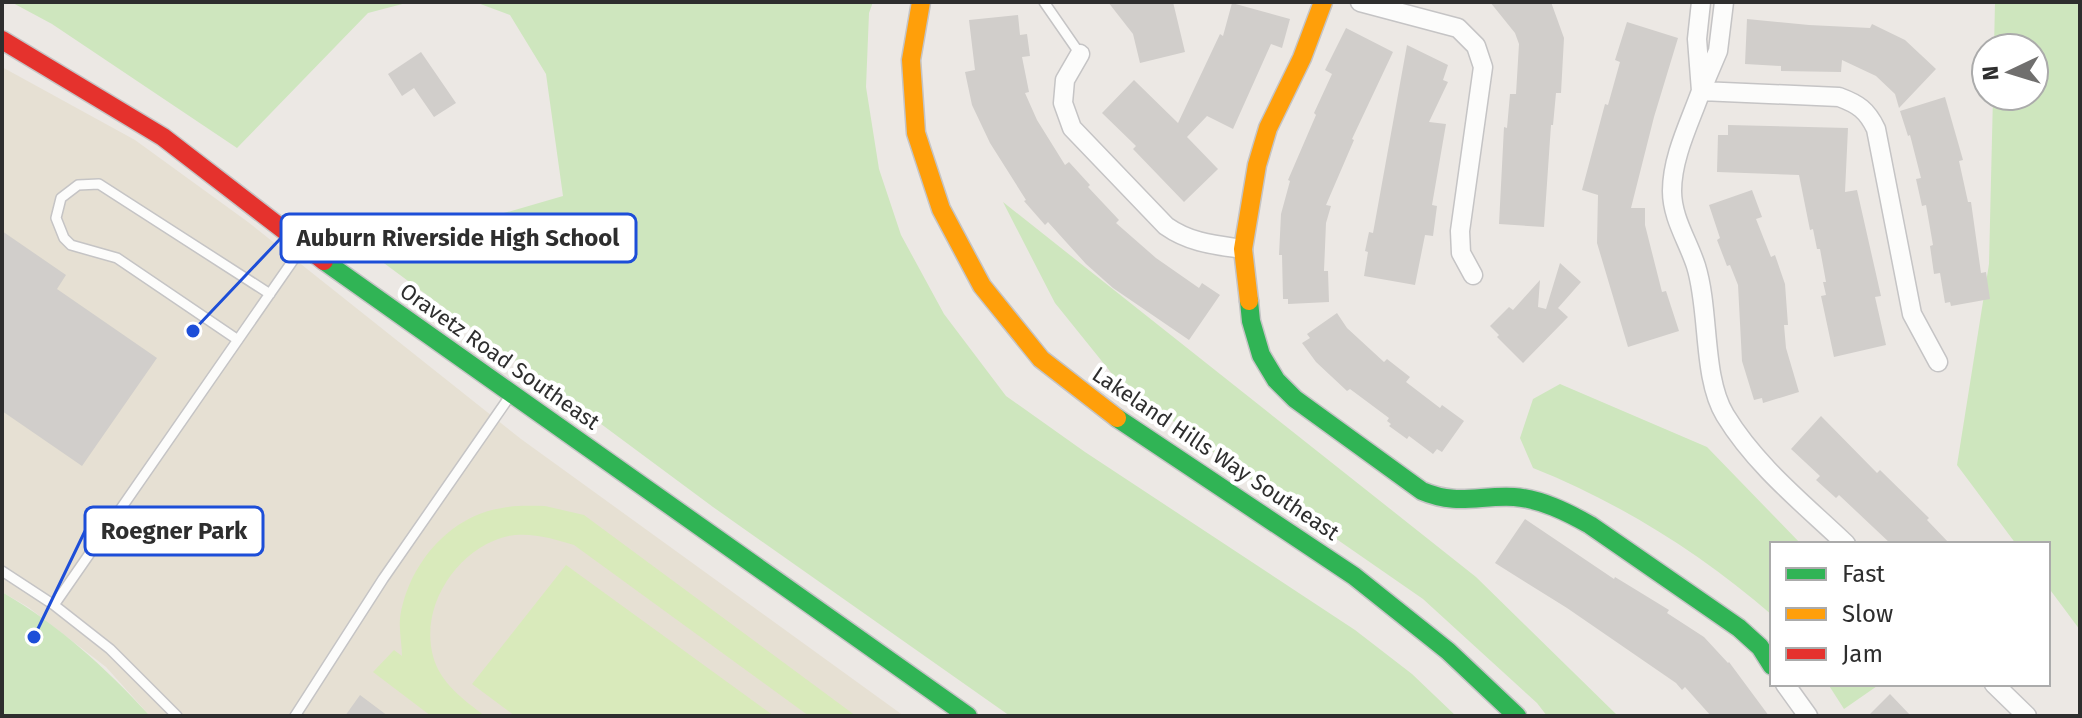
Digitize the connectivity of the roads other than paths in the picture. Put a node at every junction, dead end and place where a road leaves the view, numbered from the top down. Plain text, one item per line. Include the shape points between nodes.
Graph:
1 (921, 2) edge
2 (1044, 2) edge
3 (1323, 2) edge
4 (1360, 2) edge
5 (1701, 2) edge
6 (1724, 2) edge
7 (2, 40) edge
8 (1080, 54) joint
9 (1701, 91) junction
10 (303, 246) junction
11 (1243, 249) junction
12 (1473, 275) dead end
13 (270, 294) junction
14 (238, 340) junction
15 (1938, 362) dead end
16 (512, 393) junction
17 (1844, 542) edge
18 (2, 571) edge
19 (54, 605) junction
20 (1770, 663) edge
21 (1786, 686) edge
22 (1996, 686) edge
23 (177, 716) edge
24 (295, 716) edge
25 (968, 716) edge
26 (1517, 716) edge
27 (1808, 716) edge
28 (2027, 716) edge

1 - 26 street, Lakeland Hills Way Southeast via 911,60 916,133 941,209 982,286 1041,359 1111,414 1354,576 1448,651
2 - 8 lane
3 - 11 street via 1268,128
4 - 12 street via 1458,28 1476,46 1483,67 1460,231 1461,253
5 - 9 street
6 - 9 street via 1718,51
7 - 10 street, Oravetz Road Southeast via 163,137
8 - 11 street via 1065,80 1063,103 1072,128 1166,226 1201,244
9 - 15 street via 1839,97 1869,114 1912,314
9 - 17 street via 1672,191 1705,306 1713,384 1742,441
10 - 13 lane
10 - 16 street, Oravetz Road Southeast
11 - 20 street via 1251,321 1261,355 1295,399 1437,499 1452,503 1513,497 1569,514 1739,628
13 - 14 lane
13 - 14 lane via 99,184 78,185 61,198 58,228 71,245 117,258
14 - 19 lane
16 - 24 lane
16 - 25 street, Oravetz Road Southeast
18 - 19 lane
19 - 23 lane via 110,649
21 - 27 street
22 - 28 street

